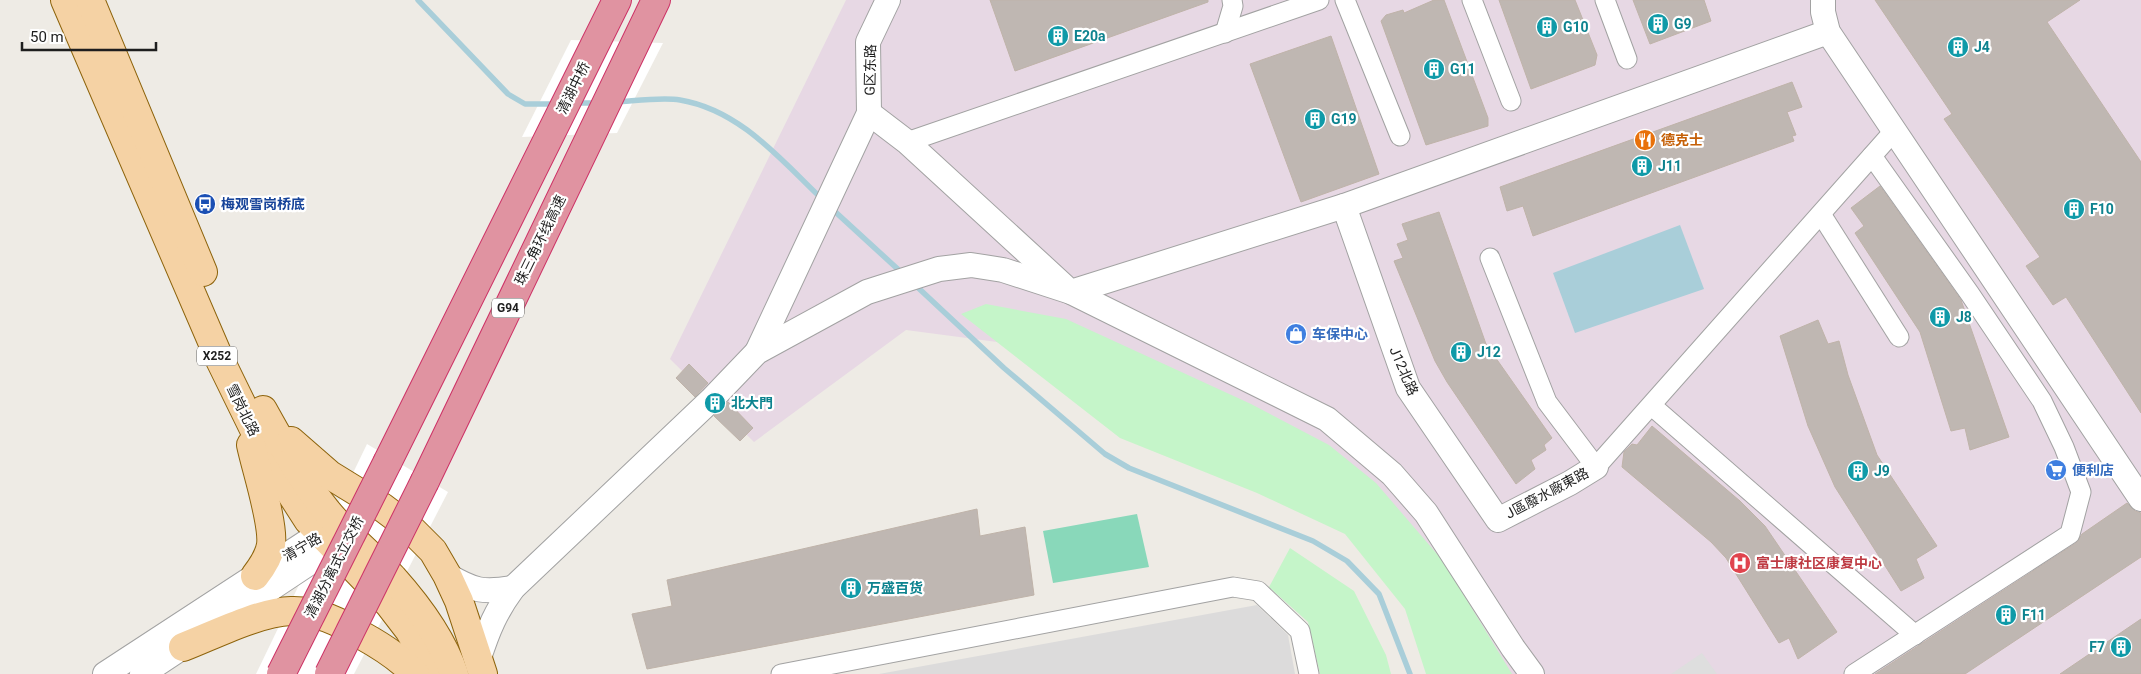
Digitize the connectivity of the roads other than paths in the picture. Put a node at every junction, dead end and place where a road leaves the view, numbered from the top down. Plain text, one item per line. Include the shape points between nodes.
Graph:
1 (65, 0) edge
2 (90, 0) edge
3 (617, 0) edge
4 (656, 0) edge
5 (888, 0) edge
6 (1232, 0) edge
7 (1318, 0) edge
8 (1345, 0) edge
9 (1472, 0) edge
10 (1605, 0) edge
11 (1823, 0) edge
12 (1828, 32) junction
13 (1225, 33) junction
14 (1627, 59) dead end
15 (1511, 102) dead end
16 (869, 113) junction
17 (1894, 131) junction
18 (1400, 136) dead end
19 (907, 142) junction
20 (1872, 156) junction
21 (1344, 206) junction
22 (1821, 214) junction
23 (1490, 258) dead end
24 (1071, 292) junction
25 (1899, 337) dead end
26 (757, 352) junction
27 (1652, 406) junction
28 (251, 407) junction
29 (388, 461) joint
30 (1596, 467) junction
31 (2141, 498) edge
32 (1498, 520) joint
33 (332, 537) junction
34 (447, 575) junction
35 (255, 576) junction
36 (513, 588) junction
37 (1915, 635) junction
38 (183, 647) junction
39 (481, 666) edge
40 (105, 674) edge
41 (142, 674) edge
42 (280, 674) edge
43 (329, 674) edge
44 (415, 674) edge
45 (431, 674) edge
46 (454, 674) edge
47 (781, 674) edge
48 (1309, 674) edge
49 (1532, 674) edge
50 (1854, 674) edge

1 - 28 main road, 雪岗北路 / X252
2 - 28 main road, 雪岗北路 / X252 via 236,354
3 - 29 highway, 清湖中桥
4 - 43 highway, 珠三角环线高速 / G94, bridge
5 - 16 street, G区东路 via 868,42
6 - 13 street via 1234,6
7 - 13 street
8 - 18 street
9 - 15 street
10 - 14 street
11 - 12 street
12 - 17 street
12 - 21 street
13 - 19 street
16 - 19 street
16 - 26 street
17 - 20 street
17 - 31 street
19 - 24 street
20 - 22 street
20 - 37 street via 2042,401 2081,492 2070,534
21 - 24 street
21 - 32 street, J12北路 via 1408,388
22 - 25 street
22 - 27 street
23 - 30 street via 1547,402
24 - 26 street via 1003,270 970,265 939,269 867,292
24 - 49 street via 1328,420 1392,474 1426,513
26 - 36 street via 711,400
27 - 30 street
27 - 37 street
28 - 33 main road, 雪岗北路 / X252 via 284,448 312,491
28 - 34 main road via 330,475 410,528 433,552
28 - 35 main road via 271,545 266,561
29 - 42 highway, 清湖分离式立交桥, bridge
30 - 32 street, J區廢水廠東路
33 - 35 street, 清宁路
33 - 38 street, 清宁路
33 - 45 main road, 雪岗北路 / X252 via 409,630
33 - 46 main road, 雪岗北路 / X252 via 392,578 437,637
34 - 36 street via 467,587 489,592
34 - 39 main road
35 - 40 street, 清宁路
36 - 39 street via 495,615
37 - 50 street
38 - 41 street, 清宁路
38 - 44 main road via 269,614 292,611 320,615 347,626 405,663
47 - 48 street via 1233,587 1258,591 1300,631

